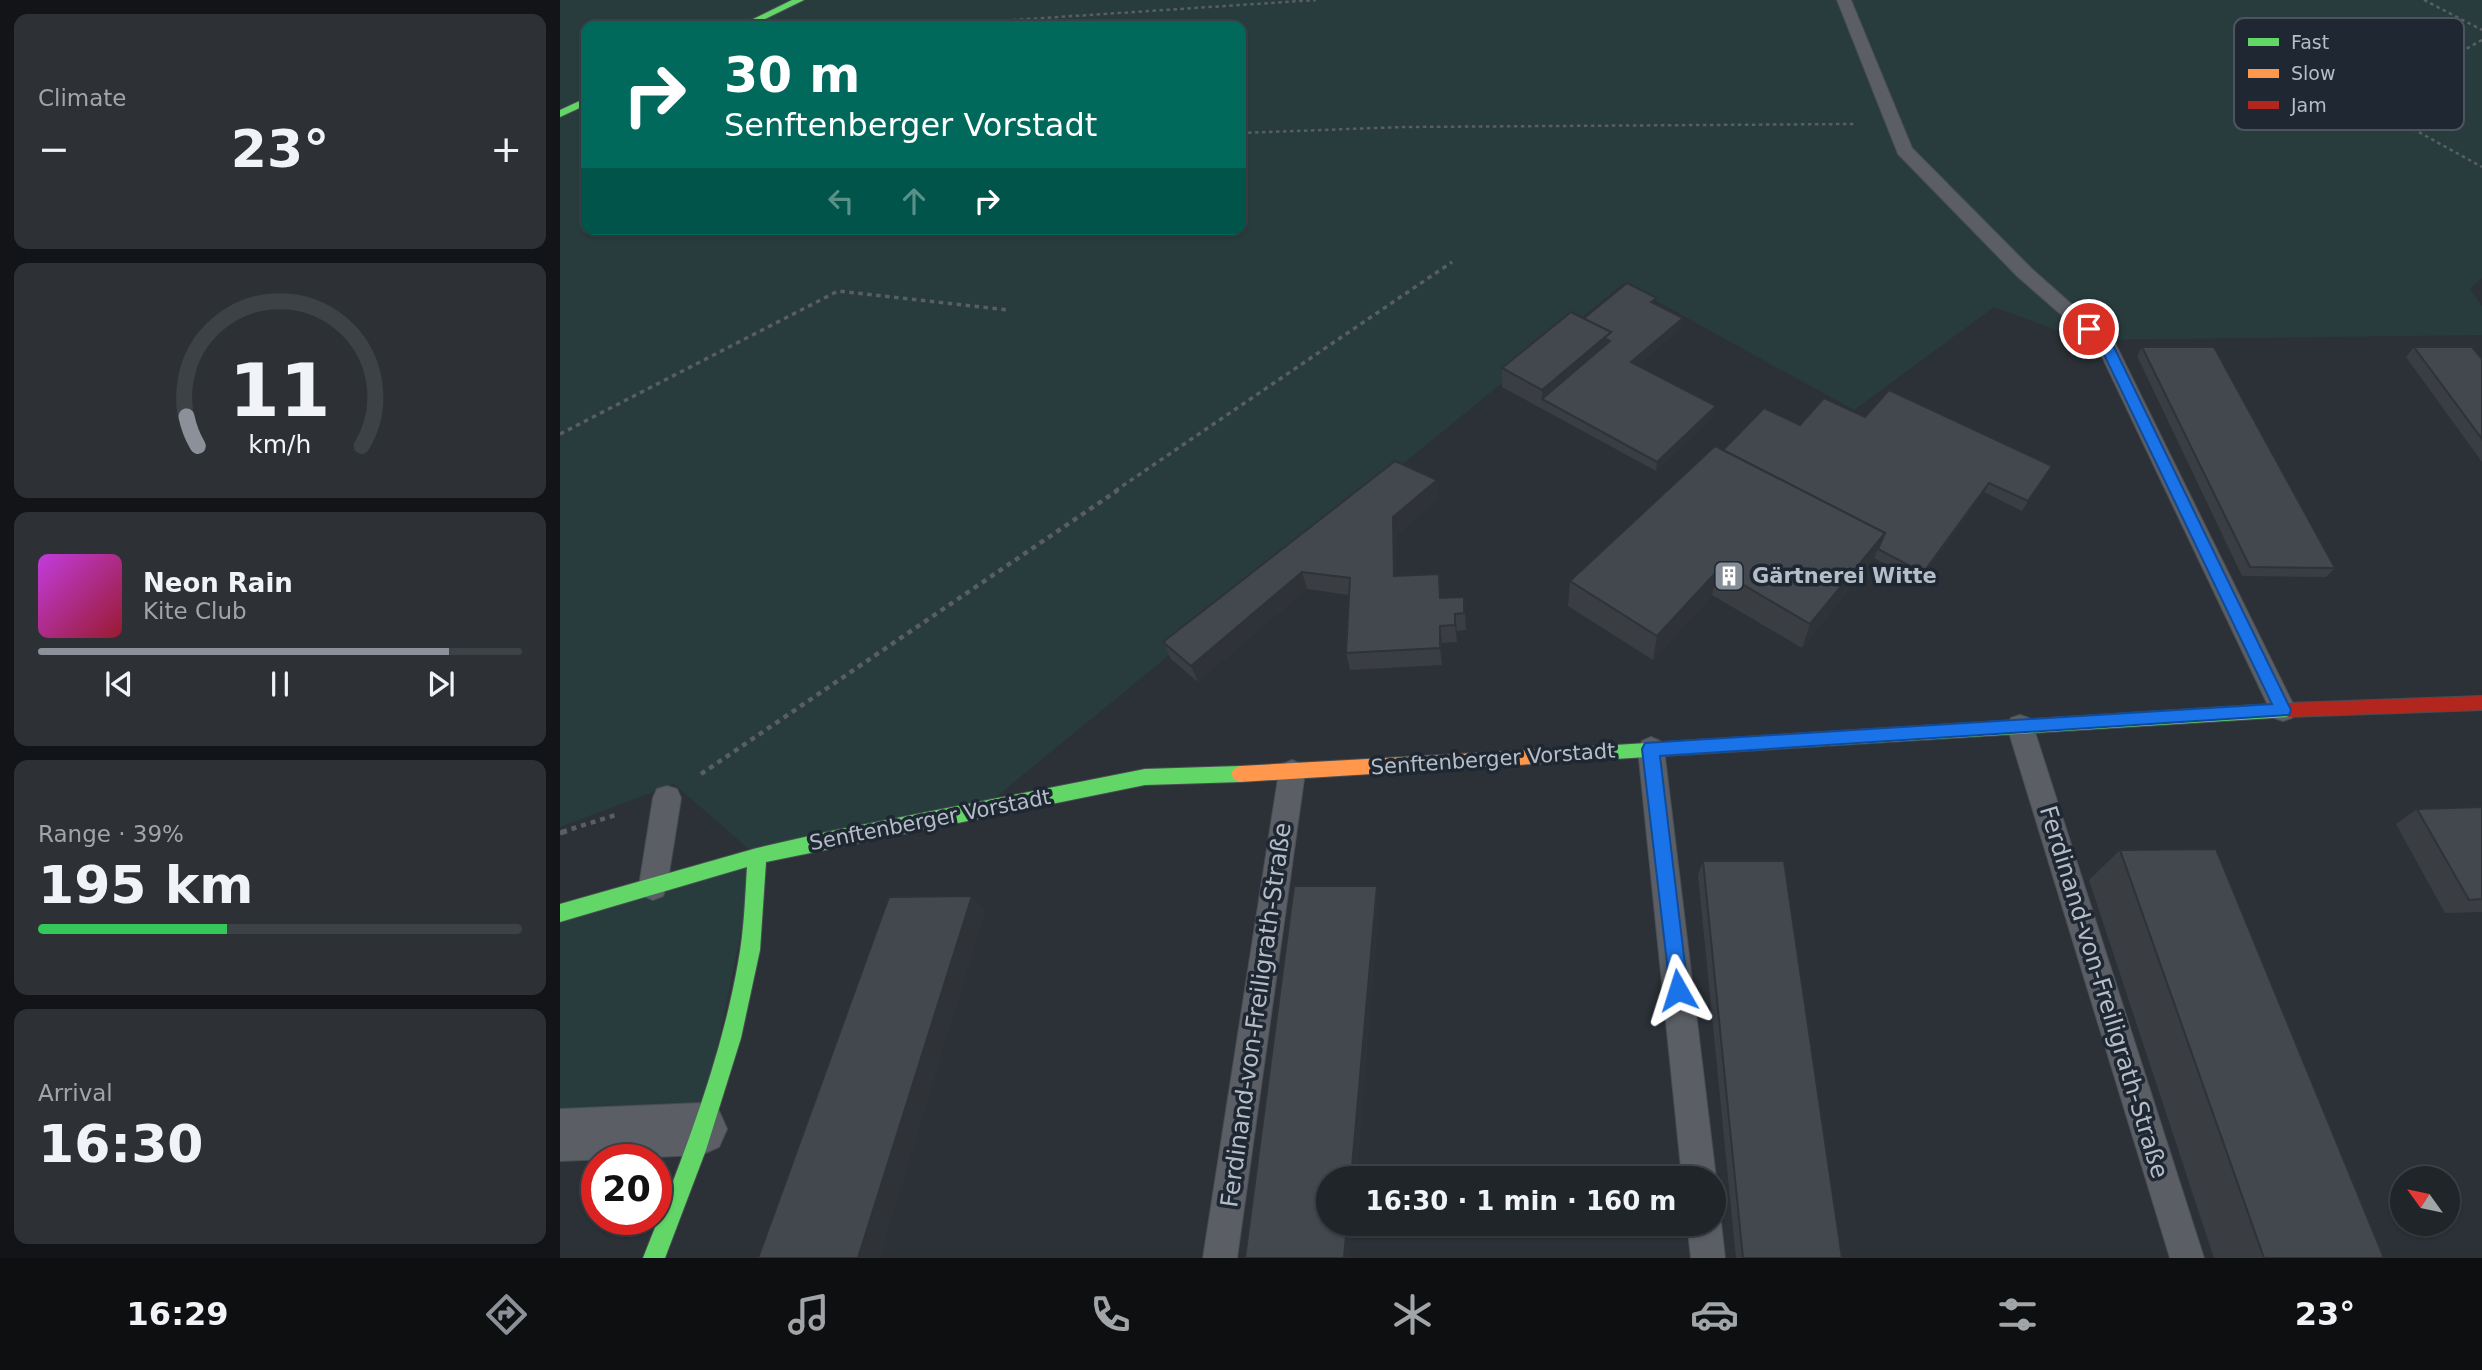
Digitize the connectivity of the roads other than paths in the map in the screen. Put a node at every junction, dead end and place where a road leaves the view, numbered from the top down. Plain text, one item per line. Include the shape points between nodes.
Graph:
1 (799, 0) edge
2 (1844, 0) edge
3 (755, 21) edge
4 (581, 104) edge
5 (560, 114) edge
6 (2482, 703) edge
7 (2283, 710) junction
8 (2020, 726) junction
9 (1651, 749) junction
10 (1292, 772) junction
11 (667, 798) road end
12 (757, 856) junction
13 (653, 886) junction
14 (560, 913) edge
15 (701, 1129) junction
16 (560, 1135) edge
17 (1698, 1166) edge
18 (1705, 1236) edge
19 (654, 1258) edge
20 (1220, 1258) edge
21 (1708, 1258) edge
22 (2187, 1258) edge

1 - 3 street
2 - 7 lane via 1904,150 2024,272 2105,343
4 - 5 street
6 - 7 street, Senftenberger Vorstadt
7 - 8 street, Senftenberger Vorstadt
8 - 9 street, Senftenberger Vorstadt
8 - 22 lane, Ferdinand-von-Freiligrath-Straße
9 - 10 street, Senftenberger Vorstadt
9 - 17 lane
10 - 12 street, Senftenberger Vorstadt via 1144,777
10 - 20 lane, Ferdinand-von-Freiligrath-Straße
11 - 13 lane
12 - 13 street, Senftenberger Vorstadt
12 - 15 street via 742,992
13 - 14 street, Senftenberger Vorstadt
15 - 16 street
15 - 19 street
18 - 21 lane

